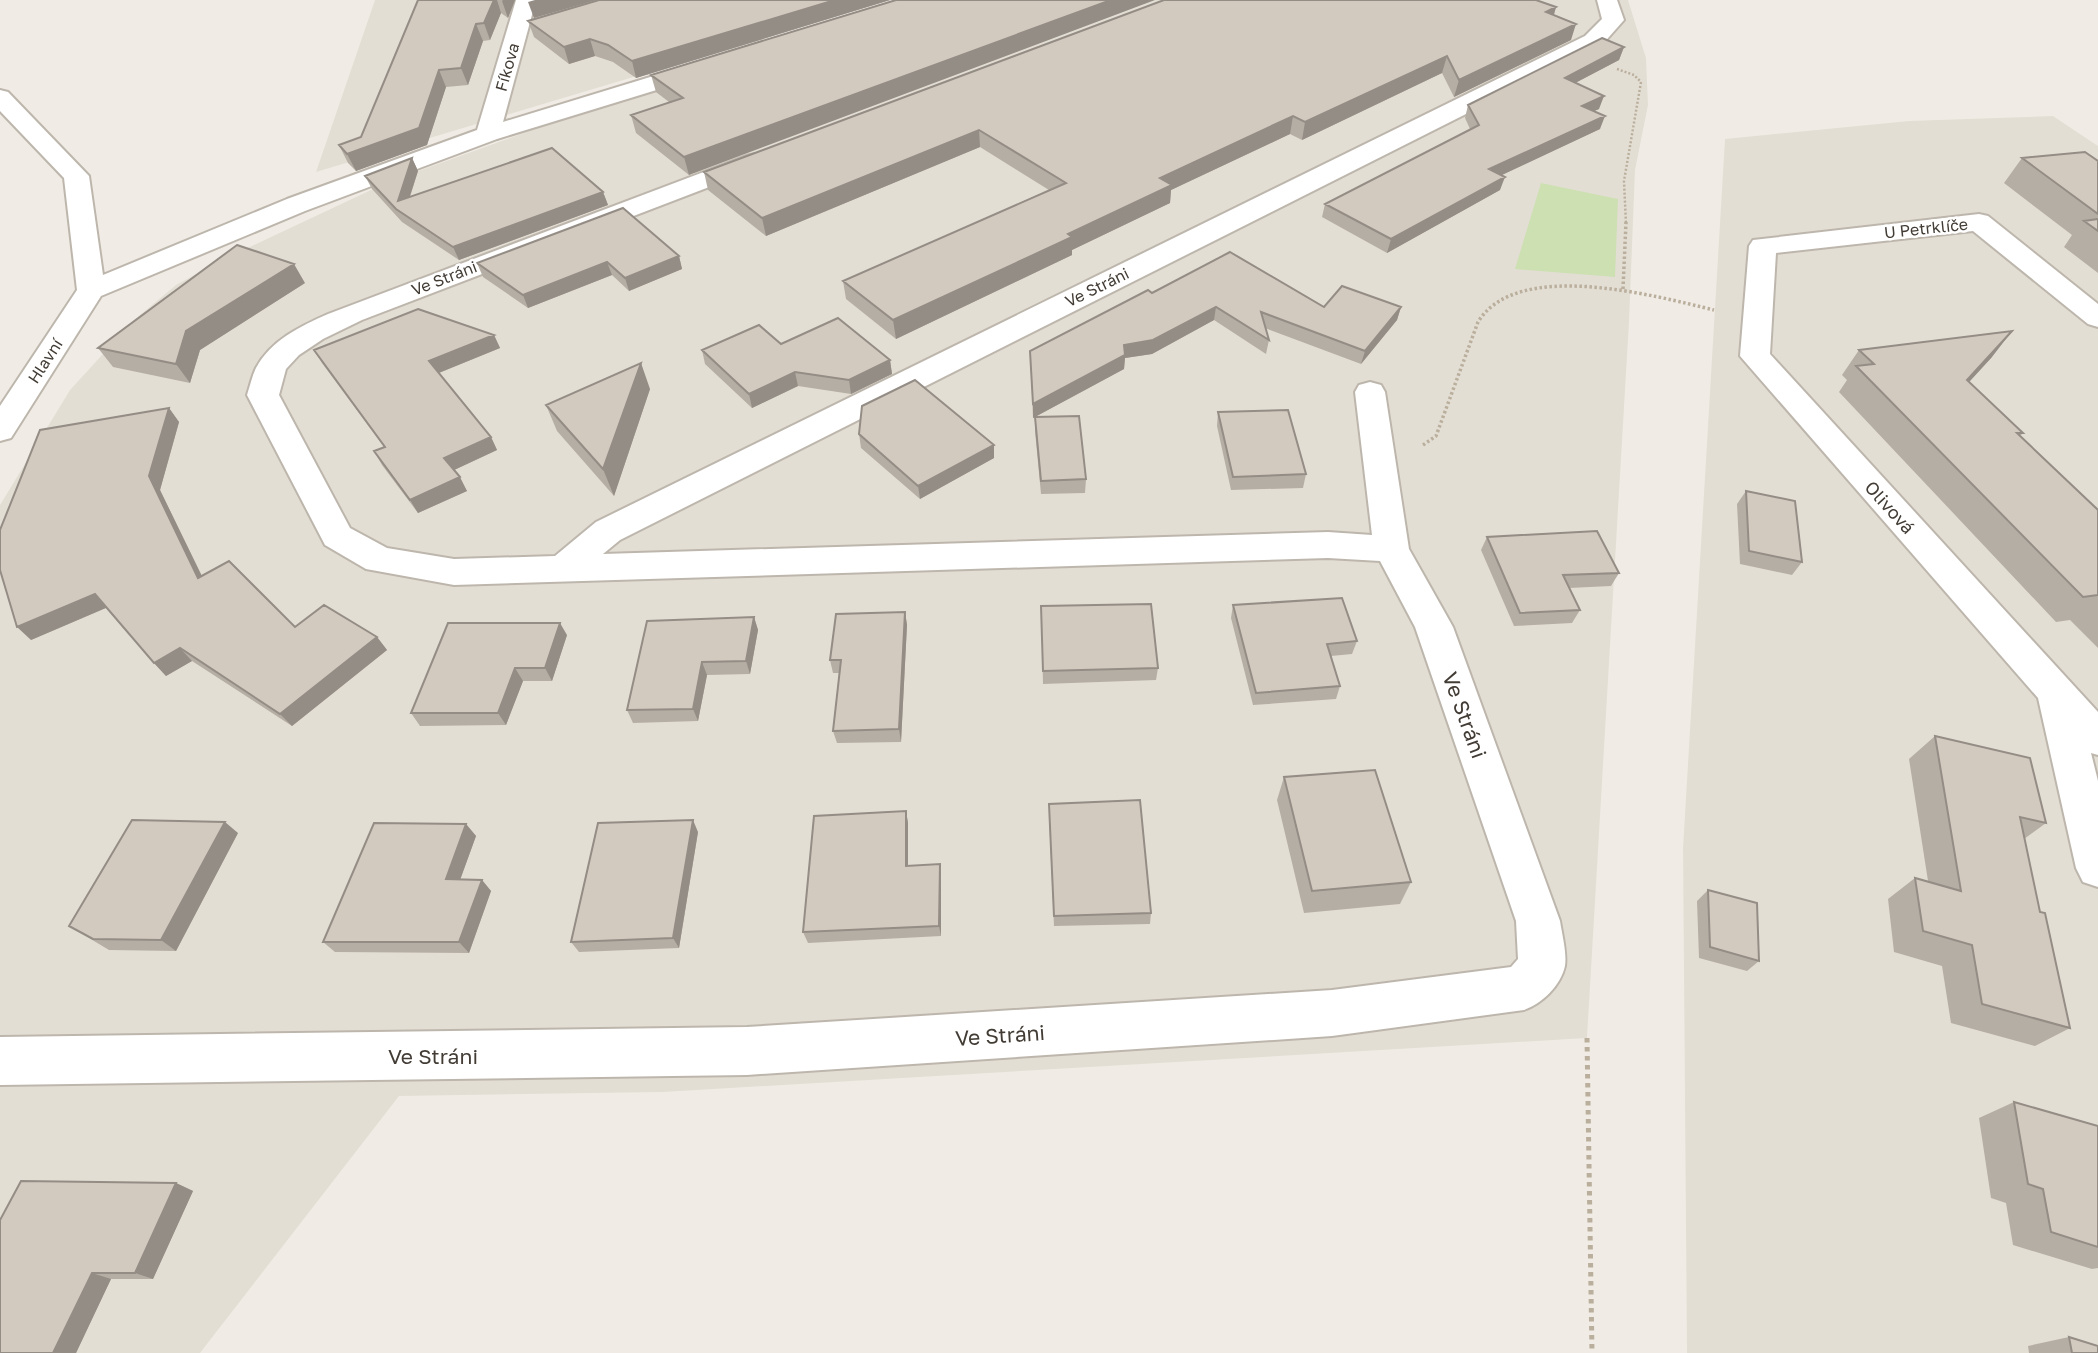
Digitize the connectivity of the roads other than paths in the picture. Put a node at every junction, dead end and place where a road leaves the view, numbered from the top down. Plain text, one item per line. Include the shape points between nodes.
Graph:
1 (526, 0) edge
2 (1607, 0) edge
3 (542, 26) edge
4 (517, 33) junction
5 (726, 61) edge
6 (0, 97) edge
7 (488, 134) junction
8 (778, 152) edge
9 (1763, 246) joint
10 (91, 290) junction
11 (2098, 318) edge
12 (1370, 392) dead end
13 (0, 431) edge
14 (1391, 550) junction
15 (564, 568) junction
16 (2057, 694) junction
17 (2098, 739) edge
18 (2098, 868) edge
19 (0, 1061) edge

1 - 4 street, Fíkova
2 - 15 street, Ve Stráni via 1613,20 1593,41 608,531
3 - 4 street
4 - 7 street, Fíkova
5 - 7 street
6 - 10 street via 76,176
7 - 10 street via 296,205
8 - 15 street, Ve Stráni via 363,309 316,331 271,369 263,395 337,536 379,560 454,572
9 - 11 street, U Petrklíče via 1979,222
9 - 16 street, Olivová via 1755,356
10 - 13 street, Hlavní
12 - 14 street, Ve Stráni
14 - 15 street, Ve Stráni via 1328,545
14 - 19 street, Ve Stráni via 1434,627 1538,921 1542,965 1524,988 1332,1013 747,1051
16 - 17 street, Olivová
16 - 18 street

